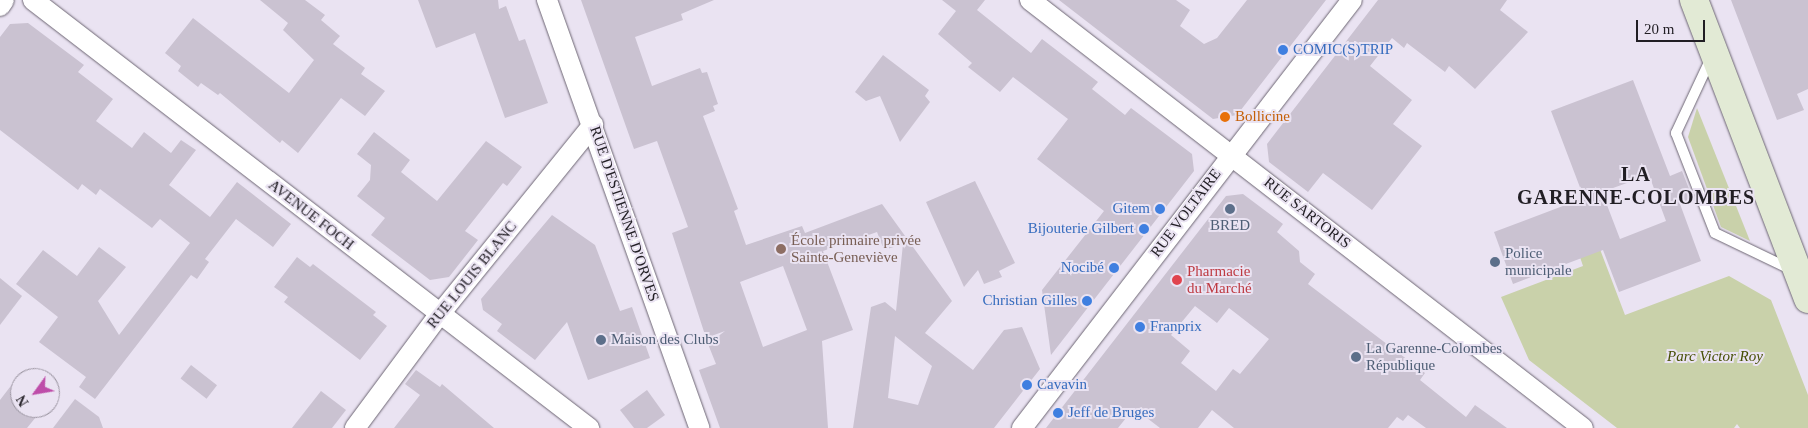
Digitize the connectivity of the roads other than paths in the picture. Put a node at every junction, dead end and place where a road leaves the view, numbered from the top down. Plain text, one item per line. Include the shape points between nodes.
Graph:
1 (4, 0) edge
2 (34, 0) edge
3 (548, 0) edge
4 (1030, 0) edge
5 (1352, 0) edge
6 (1694, 0) edge
7 (0, 6) edge
8 (1714, 52) junction
9 (593, 125) junction
10 (1232, 154) junction
11 (1798, 274) junction
12 (1808, 299) edge
13 (439, 315) junction
14 (355, 428) edge
15 (589, 428) edge
16 (699, 428) edge
17 (1022, 428) edge
18 (1583, 428) edge

1 - 7 street
2 - 13 street, AVENUE FOCH
3 - 9 street, RUE D'ESTIENNE D'ORVES
4 - 10 street, RUE SARTORIS
5 - 10 street, RUE VOLTAIRE
6 - 8 main road
8 - 11 main road
8 - 11 lane via 1676,133 1715,233
9 - 13 street, RUE LOUIS BLANC
9 - 16 street, RUE D'ESTIENNE D'ORVES
10 - 17 street, RUE VOLTAIRE
10 - 18 street, RUE SARTORIS
11 - 12 main road
13 - 14 street, RUE LOUIS BLANC
13 - 15 street, AVENUE FOCH

